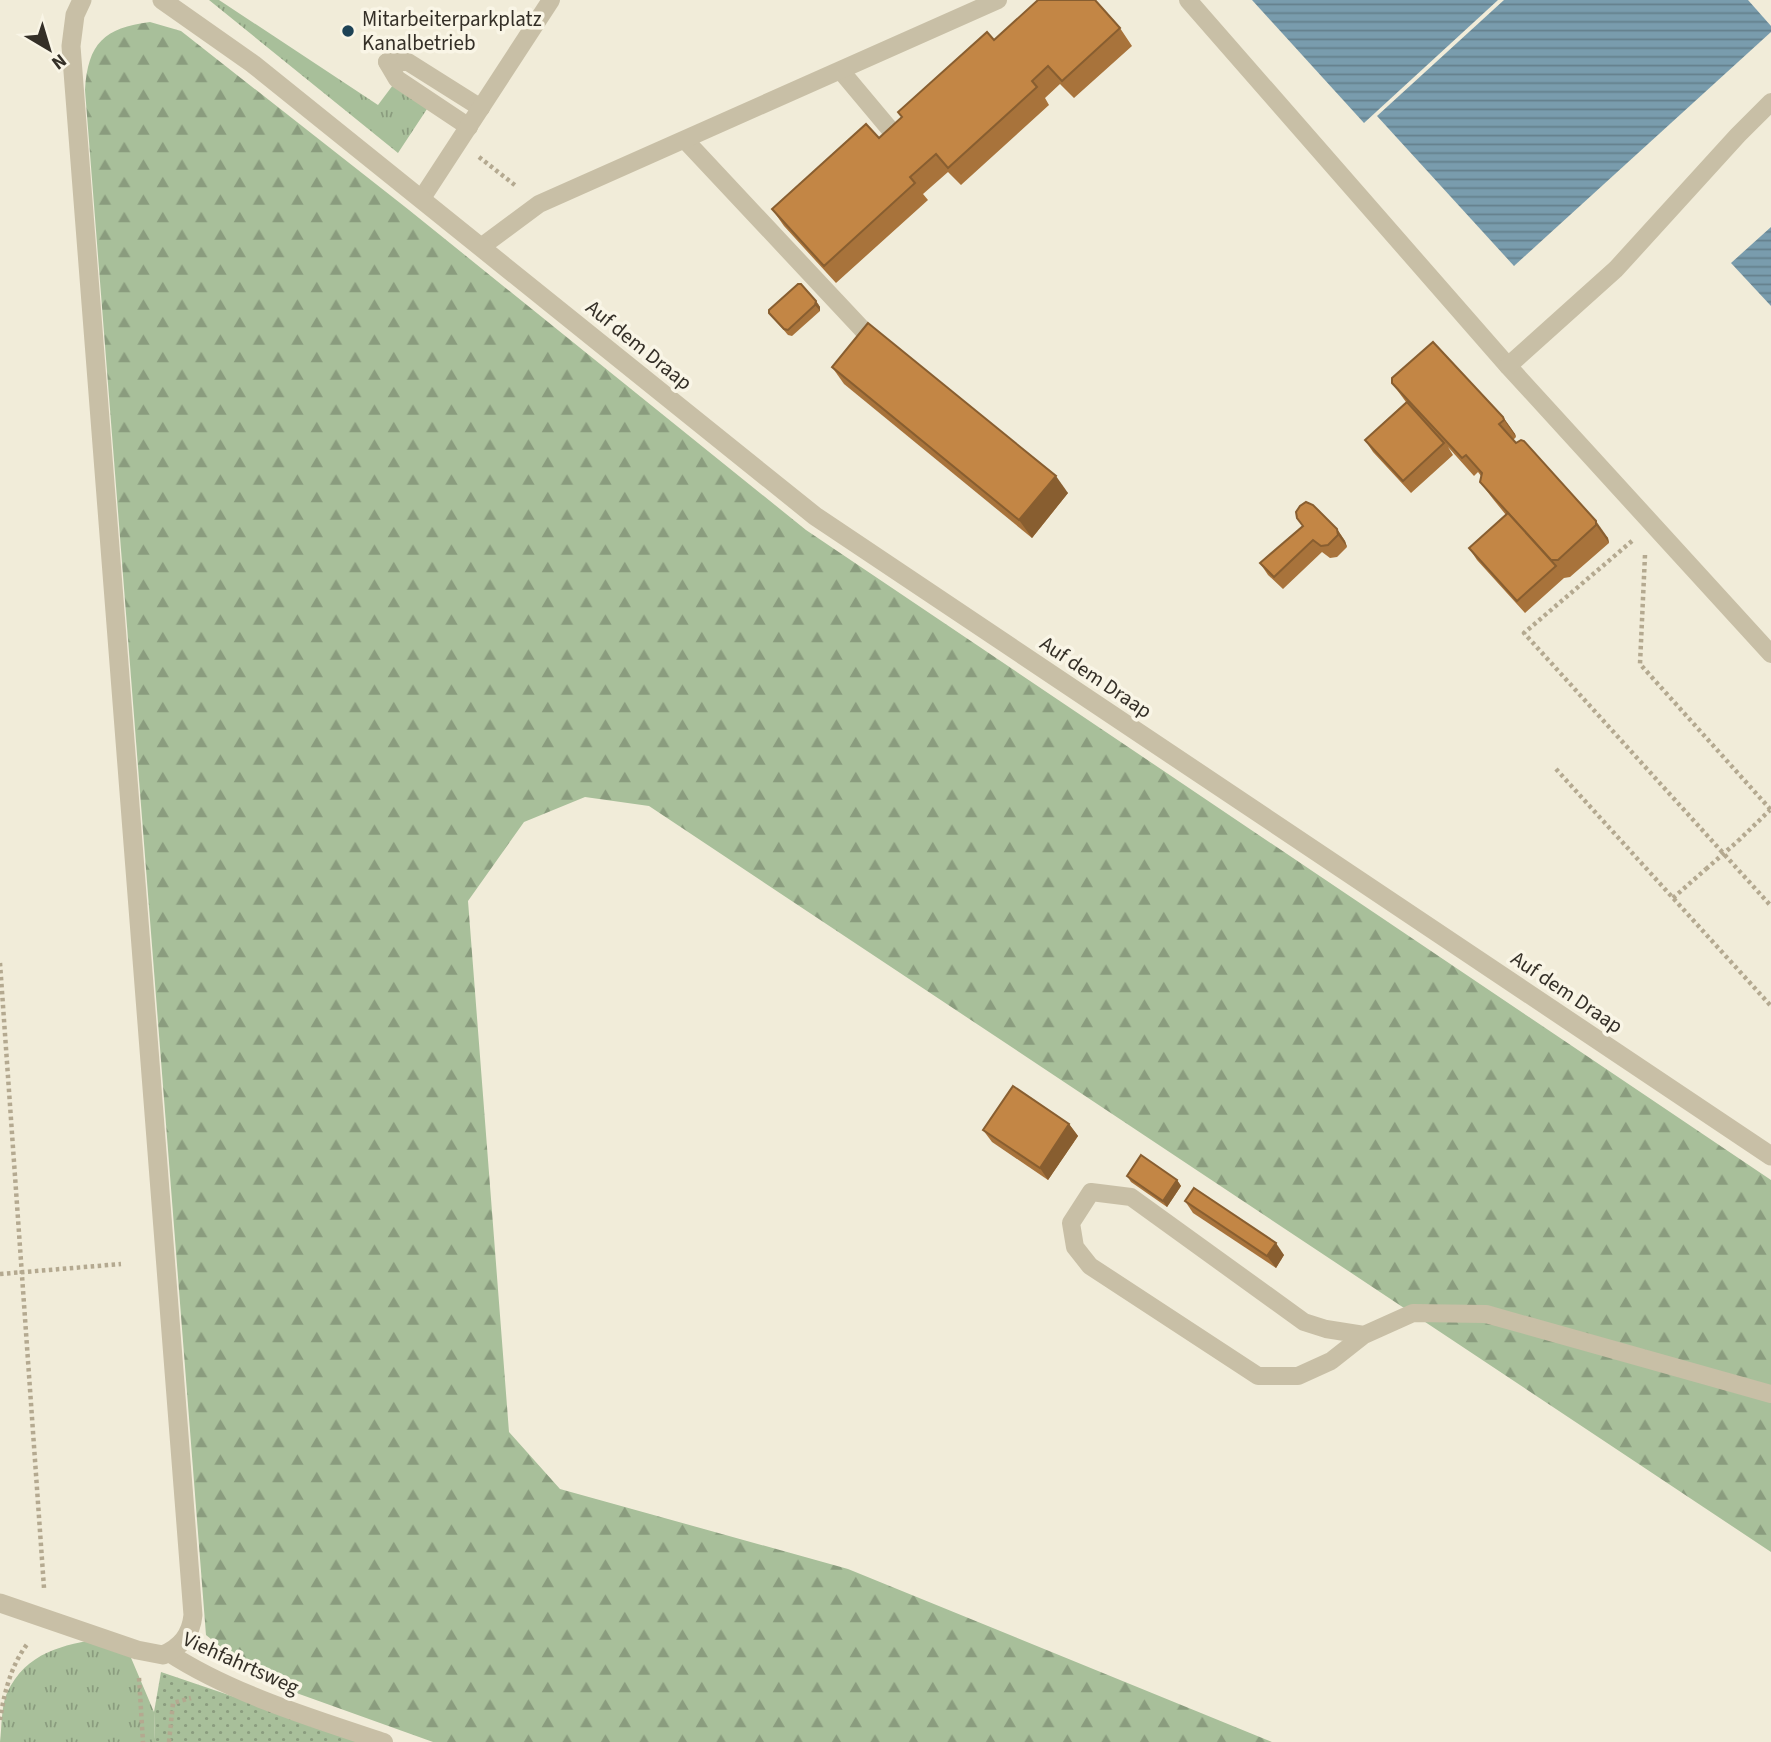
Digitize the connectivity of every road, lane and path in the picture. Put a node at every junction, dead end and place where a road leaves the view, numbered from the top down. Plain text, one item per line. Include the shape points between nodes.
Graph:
1 (82, 0) edge
2 (162, 0) edge
3 (551, 0) edge
4 (998, 0) edge
5 (1188, 0) edge
6 (841, 71) junction
7 (1771, 102) edge
8 (481, 108) junction
9 (465, 134) junction
10 (898, 139) edge
11 (685, 140) junction
12 (422, 198) junction
13 (539, 204) junction
14 (481, 247) junction
15 (863, 330) edge
16 (1508, 366) junction
17 (1649, 527) junction
18 (1771, 654) edge
19 (1556, 769) dead end
20 (1771, 810) edge
21 (1673, 898) junction
22 (1771, 906) edge
23 (0, 963) edge
24 (1771, 1006) edge
25 (1771, 1156) edge
26 (121, 1264) dead end
27 (21, 1272) junction
28 (0, 1274) edge
29 (1364, 1335) junction
30 (1771, 1394) edge
31 (0, 1603) edge
32 (46, 1618) junction
33 (137, 1650) junction
34 (169, 1653) junction
35 (0, 1720) edge
36 (144, 1742) edge
37 (384, 1742) edge

1 - 34 street via 71,46 193,1615 186,1638
2 - 12 street, Auf dem Draap via 253,64
3 - 8 lane
4 - 6 lane
5 - 16 lane
6 - 10 lane
6 - 11 lane
7 - 16 lane via 1616,269
8 - 9 lane
8 - 9 lane via 408,62 387,62 397,79
9 - 12 lane
9 - 13 path
11 - 13 lane
11 - 15 lane
12 - 14 street, Auf dem Draap
13 - 14 lane
14 - 25 street, Auf dem Draap via 815,516
16 - 17 lane
17 - 18 lane
17 - 20 path via 1640,664
17 - 22 path via 1524,633
19 - 21 path
20 - 21 path, bridge
21 - 24 path
23 - 27 path
26 - 27 path
27 - 28 path
27 - 32 path
29 - 29 lane via 1331,1361 1298,1376 1258,1376 1090,1266 1075,1247 1071,1223 1091,1192 1131,1197 1304,1322
29 - 30 lane via 1413,1314 1486,1314
31 - 32 street, Viehfahrtsweg
32 - 33 street, Viehfahrtsweg
32 - 35 path via 19,1655
33 - 34 street, Viehfahrtsweg via 163,1656
33 - 36 path
34 - 37 lane, Viehfahrtsweg via 193,1669 305,1716

